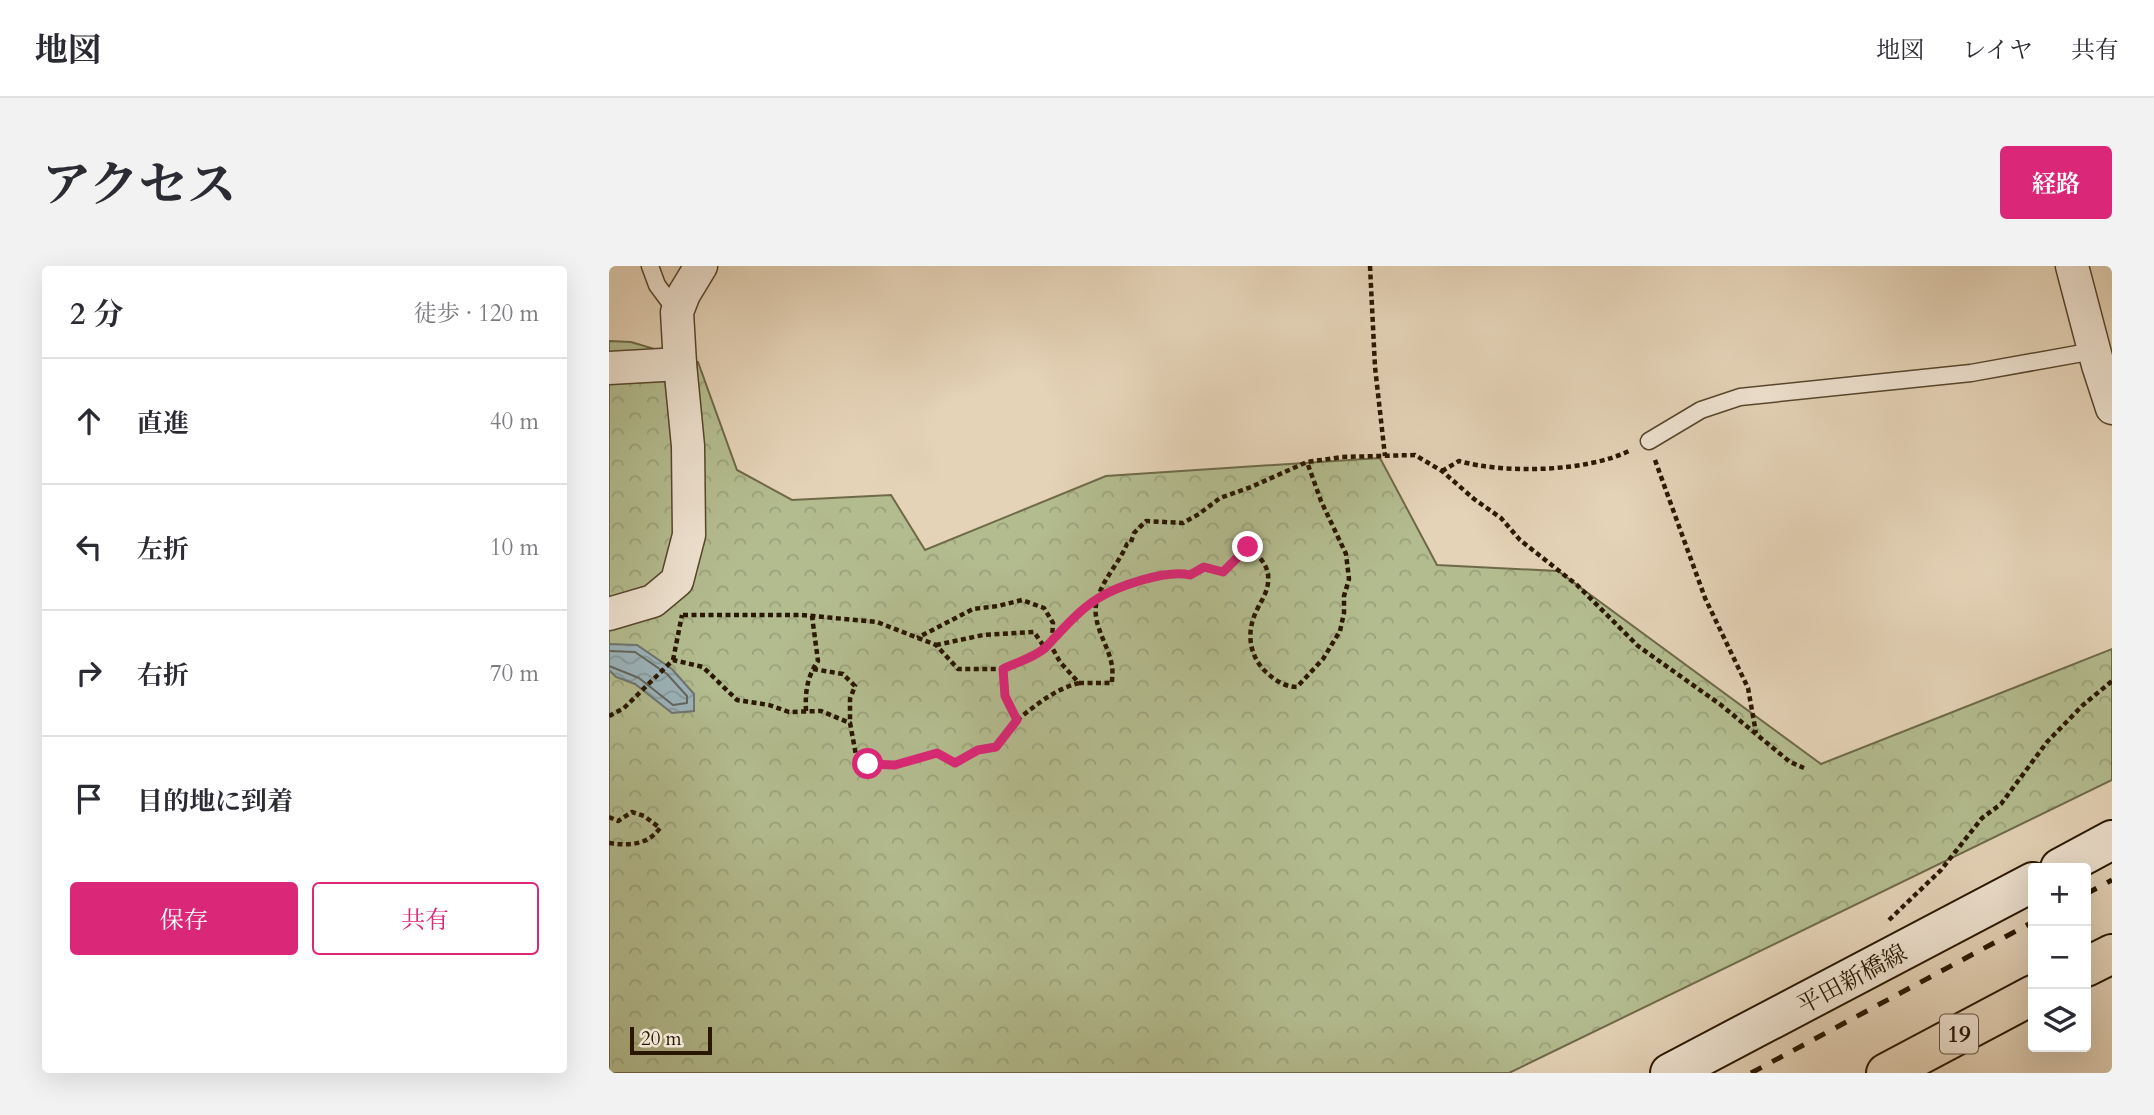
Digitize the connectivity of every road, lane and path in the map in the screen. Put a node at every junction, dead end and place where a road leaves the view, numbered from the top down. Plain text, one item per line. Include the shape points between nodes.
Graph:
1 (650, 266) edge
2 (701, 266) edge
3 (1370, 266) edge
4 (2072, 266) edge
5 (677, 312) junction
6 (2094, 351) junction
7 (680, 364) junction
8 (609, 368) edge
9 (2112, 408) edge
10 (1649, 441) junction
11 (1385, 456) junction
12 (1307, 463) junction
13 (1442, 471) junction
14 (1097, 599) junction
15 (653, 601) junction
16 (609, 614) edge
17 (682, 615) junction
18 (812, 616) junction
19 (918, 638) junction
20 (1049, 642) junction
21 (936, 645) junction
22 (1045, 648) junction
23 (672, 662) junction
24 (813, 669) junction
25 (1003, 669) junction
26 (2112, 681) edge
27 (1079, 683) junction
28 (806, 711) junction
29 (609, 716) edge
30 (1017, 720) junction
31 (850, 723) junction
32 (1756, 733) junction
33 (1804, 768) dead end
34 (609, 817) edge
35 (2112, 841) edge
36 (609, 843) edge
37 (2070, 863) edge
38 (2028, 886) edge
39 (1881, 927) dead end
40 (2112, 954) edge
41 (2091, 964) edge
42 (2028, 998) edge
43 (1670, 1073) edge
44 (1886, 1073) edge

1 - 5 lane via 657,285
2 - 5 street
3 - 11 path
4 - 6 street
5 - 7 street
6 - 9 street
6 - 10 lane via 1971,373 1739,397 1701,410
7 - 8 street
7 - 15 street via 688,446 689,535 677,582
10 - 13 path via 1620,456 1560,468 1517,470 1459,461
10 - 32 path via 1706,598 1748,688
11 - 12 path
11 - 13 path via 1415,455
12 - 14 path via 1220,498 1183,523 1146,521 1127,544
12 - 14 path via 1346,554 1349,579 1340,631 1323,659 1297,687 1288,687 1267,673 1251,650 1254,617 1268,585 1263,560 1248,547 1223,572 1204,567 1190,575 1179,572
13 - 32 path via 1577,585 1638,646
14 - 20 path
14 - 27 path via 1096,619 1112,666 1112,682
15 - 16 street
15 - 17 path
17 - 18 path
17 - 23 path
18 - 19 path via 877,622
18 - 24 path via 818,661
19 - 20 path via 974,609 1022,600 1044,608 1049,615 1053,623
19 - 21 path
20 - 22 path
20 - 27 path
21 - 22 path via 983,635 1034,632
21 - 25 path via 958,670
22 - 25 path
23 - 28 path via 703,667 737,700 789,712
23 - 29 path via 624,708
24 - 28 path via 805,694
24 - 31 path via 843,674 855,686
25 - 30 path via 1005,696
26 - 39 path via 2047,742 2001,804 1982,818 1941,870
27 - 30 path via 1066,686
28 - 31 path via 821,711
30 - 31 path via 996,747 978,750 955,763 937,753 895,765 868,764 856,755
32 - 33 path
34 - 36 path via 618,821 632,812 660,828 653,838 637,843
35 - 37 main road
38 - 43 main road, 平田新橋線
40 - 41 highway
42 - 44 highway, 19

